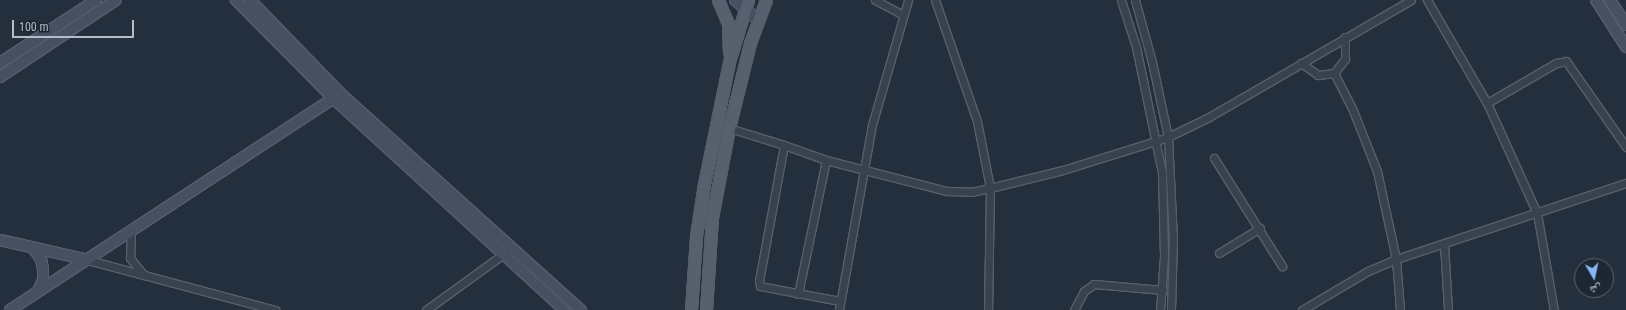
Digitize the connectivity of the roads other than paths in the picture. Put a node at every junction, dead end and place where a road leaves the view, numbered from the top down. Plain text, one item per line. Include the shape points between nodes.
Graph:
1 (96, 0) edge
2 (116, 0) edge
3 (236, 0) edge
4 (250, 0) edge
5 (718, 0) edge
6 (735, 0) edge
7 (875, 0) edge
8 (908, 0) edge
9 (936, 0) edge
10 (1120, 0) edge
11 (1135, 0) edge
12 (1411, 0) edge
13 (1427, 0) edge
14 (1596, 0) edge
15 (1610, 0) edge
16 (763, 1) edge
17 (746, 4) edge
18 (903, 15) junction
19 (758, 20) junction
20 (1626, 24) edge
21 (1345, 37) junction
22 (1626, 47) edge
23 (729, 62) junction
24 (0, 63) edge
25 (1301, 63) junction
26 (1334, 73) junction
27 (0, 77) edge
28 (337, 96) junction
29 (1487, 103) junction
30 (729, 128) junction
31 (1168, 137) junction
32 (1157, 141) junction
33 (784, 145) junction
34 (1626, 147) edge
35 (1214, 158) dead end
36 (826, 160) junction
37 (862, 168) junction
38 (1626, 183) edge
39 (990, 188) junction
40 (1537, 212) junction
41 (1260, 228) junction
42 (131, 233) junction
43 (0, 240) edge
44 (1444, 244) junction
45 (32, 248) junction
46 (507, 251) junction
47 (1219, 253) dead end
48 (1396, 259) junction
49 (88, 260) junction
50 (1282, 266) dead end
51 (146, 276) junction
52 (1163, 290) junction
53 (37, 293) junction
54 (798, 294) junction
55 (840, 301) junction
56 (10, 310) edge
57 (275, 310) edge
58 (426, 310) edge
59 (564, 310) edge
60 (581, 310) edge
61 (691, 310) edge
62 (706, 310) edge
63 (839, 310) edge
64 (988, 310) edge
65 (1074, 310) edge
66 (1160, 310) edge
67 (1171, 310) edge
68 (1302, 310) edge
69 (1400, 310) edge
70 (1448, 310) edge
71 (1554, 310) edge

1 - 24 main road
2 - 27 main road
3 - 28 main road
4 - 28 main road
5 - 23 main road via 728,24
6 - 17 main road
7 - 18 street
8 - 18 street
9 - 39 street via 977,121
10 - 32 street via 1136,46
11 - 31 street via 1152,62
12 - 21 street
13 - 29 street
14 - 22 main road
15 - 20 main road
16 - 19 main road
17 - 19 main road
17 - 23 main road
18 - 37 street
19 - 30 main road
21 - 25 street
21 - 26 street via 1345,59
23 - 61 main road via 696,236
25 - 26 street via 1318,75
25 - 31 street via 1209,118
26 - 48 street via 1352,108 1377,171
28 - 42 main road
28 - 46 main road
29 - 34 street via 1556,63 1566,61
29 - 40 street
30 - 33 street
30 - 62 main road via 712,218
31 - 32 street
31 - 67 street via 1173,238
32 - 39 street
32 - 52 street via 1162,173
33 - 36 street
33 - 54 street via 759,281 760,286 767,289
35 - 41 street
36 - 37 street
36 - 54 street
37 - 39 street via 947,192
37 - 55 street
38 - 40 street
39 - 64 street
40 - 44 street
40 - 71 street
41 - 47 street
41 - 50 street
42 - 49 main road
42 - 51 street via 130,258
43 - 45 main road
44 - 48 street
44 - 70 street
45 - 49 main road
45 - 53 main road via 41,259 43,269 43,280
46 - 58 street
46 - 59 main road
46 - 60 main road
48 - 68 street via 1368,271
48 - 69 street
49 - 51 street
49 - 53 main road
51 - 57 street
52 - 65 street via 1094,284 1084,291
52 - 66 street
53 - 56 main road
54 - 55 street
55 - 63 street

